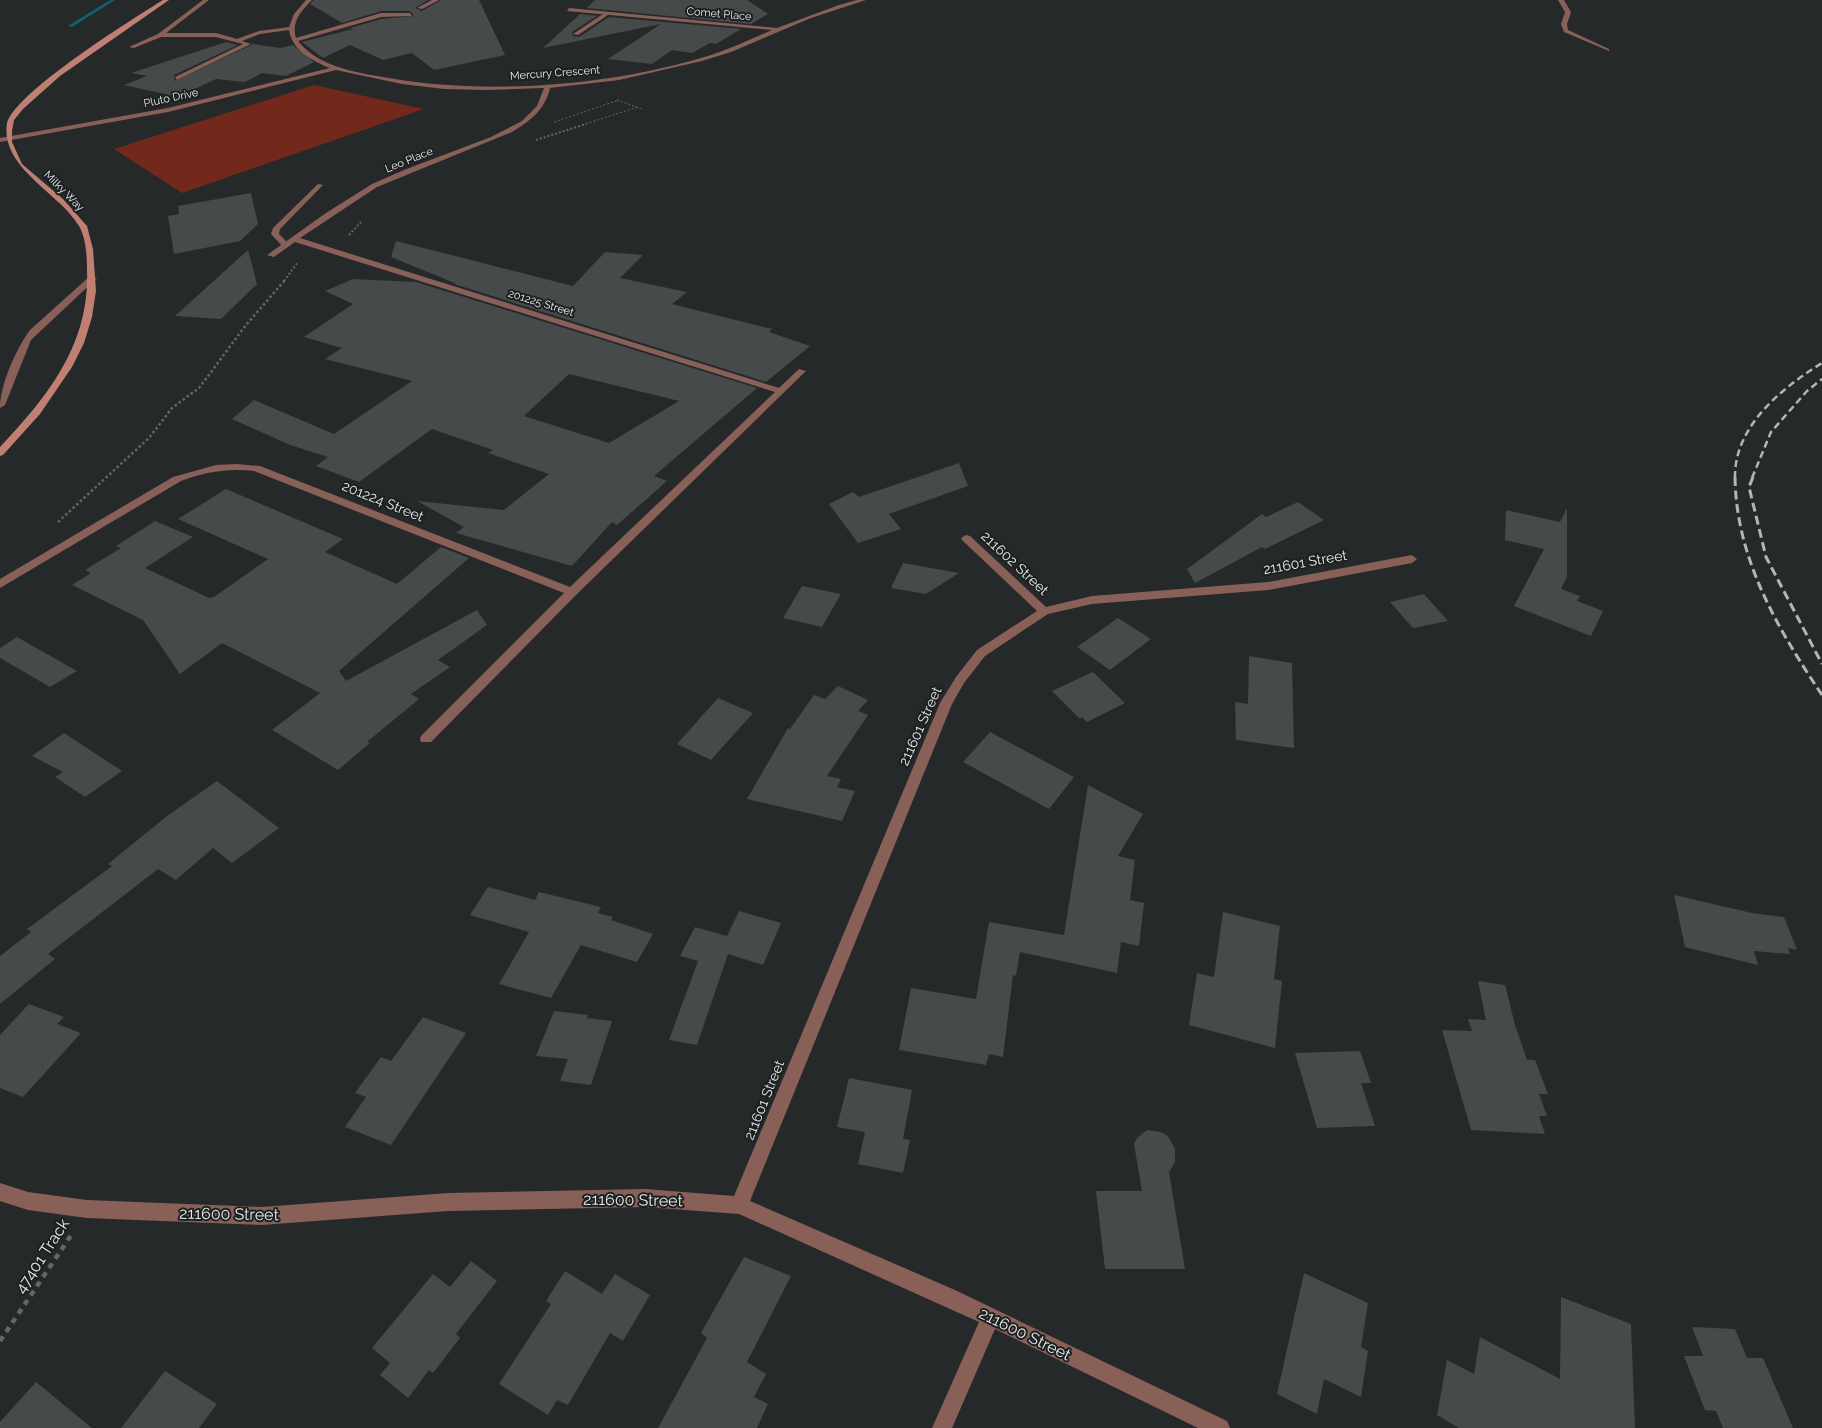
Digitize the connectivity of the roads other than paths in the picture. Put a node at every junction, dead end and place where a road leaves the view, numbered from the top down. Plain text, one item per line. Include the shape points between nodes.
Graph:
1 (166, 0) edge
2 (206, 0) edge
3 (309, 0) edge
4 (436, 0) edge
5 (863, 0) edge
6 (1561, 0) edge
7 (420, 8) dead end
8 (569, 10) dead end
9 (410, 14) dead end
10 (606, 14) junction
11 (292, 28) junction
12 (778, 30) junction
13 (576, 34) dead end
14 (160, 35) junction
15 (238, 40) junction
16 (294, 40) junction
17 (132, 47) dead end
18 (1607, 50) dead end
19 (337, 68) junction
20 (177, 78) dead end
21 (548, 85) junction
22 (4, 140) edge
23 (320, 185) dead end
24 (294, 239) junction
25 (286, 245) junction
26 (271, 255) dead end
27 (93, 278) junction
28 (802, 372) dead end
29 (780, 391) junction
30 (0, 405) edge
31 (0, 453) edge
32 (966, 538) dead end
33 (1412, 560) dead end
34 (0, 584) edge
35 (572, 592) junction
36 (1044, 611) junction
37 (426, 739) dead end
38 (0, 1192) edge
39 (739, 1204) junction
40 (990, 1318) junction
41 (942, 1428) edge
42 (1220, 1428) edge

1 - 22 street via 28,99 11,121
2 - 14 street
3 - 11 street via 294,17
4 - 7 street
5 - 12 street, Mercury Crescent
6 - 18 street via 1568,12 1564,24 1566,31
8 - 10 street, Comet Place
9 - 16 street via 381,15
10 - 12 street, Comet Place
10 - 13 street
11 - 15 street
11 - 16 street
12 - 21 street, Mercury Crescent via 728,52 680,65 606,80
14 - 15 street via 196,34
14 - 17 street
15 - 20 street via 247,42 247,45
16 - 19 street, Mercury Crescent via 301,50 316,60
19 - 21 street, Mercury Crescent via 423,85
19 - 22 street, Pluto Drive via 168,110
21 - 24 street, Leo Place via 540,108 525,122 387,179
22 - 27 street, Milky Way via 18,164 63,203 83,227
23 - 25 street via 277,228 275,234
24 - 25 street, Leo Place
24 - 29 street, 201225 Street
25 - 26 street, Leo Place
27 - 30 street via 27,340
27 - 31 street, Milky Way via 86,328 67,369
28 - 29 street
29 - 35 street
32 - 36 street, 211602 Street
33 - 36 street, 211601 Street via 1268,586 1092,600
34 - 35 street, 201224 Street via 177,479 234,465 256,468
35 - 37 street
36 - 39 street, 211601 Street via 982,654 946,703
38 - 39 street, 211600 Street via 28,1201 87,1209 262,1216 448,1202 645,1198
39 - 40 street, 211600 Street
40 - 41 street
40 - 42 street, 211600 Street

